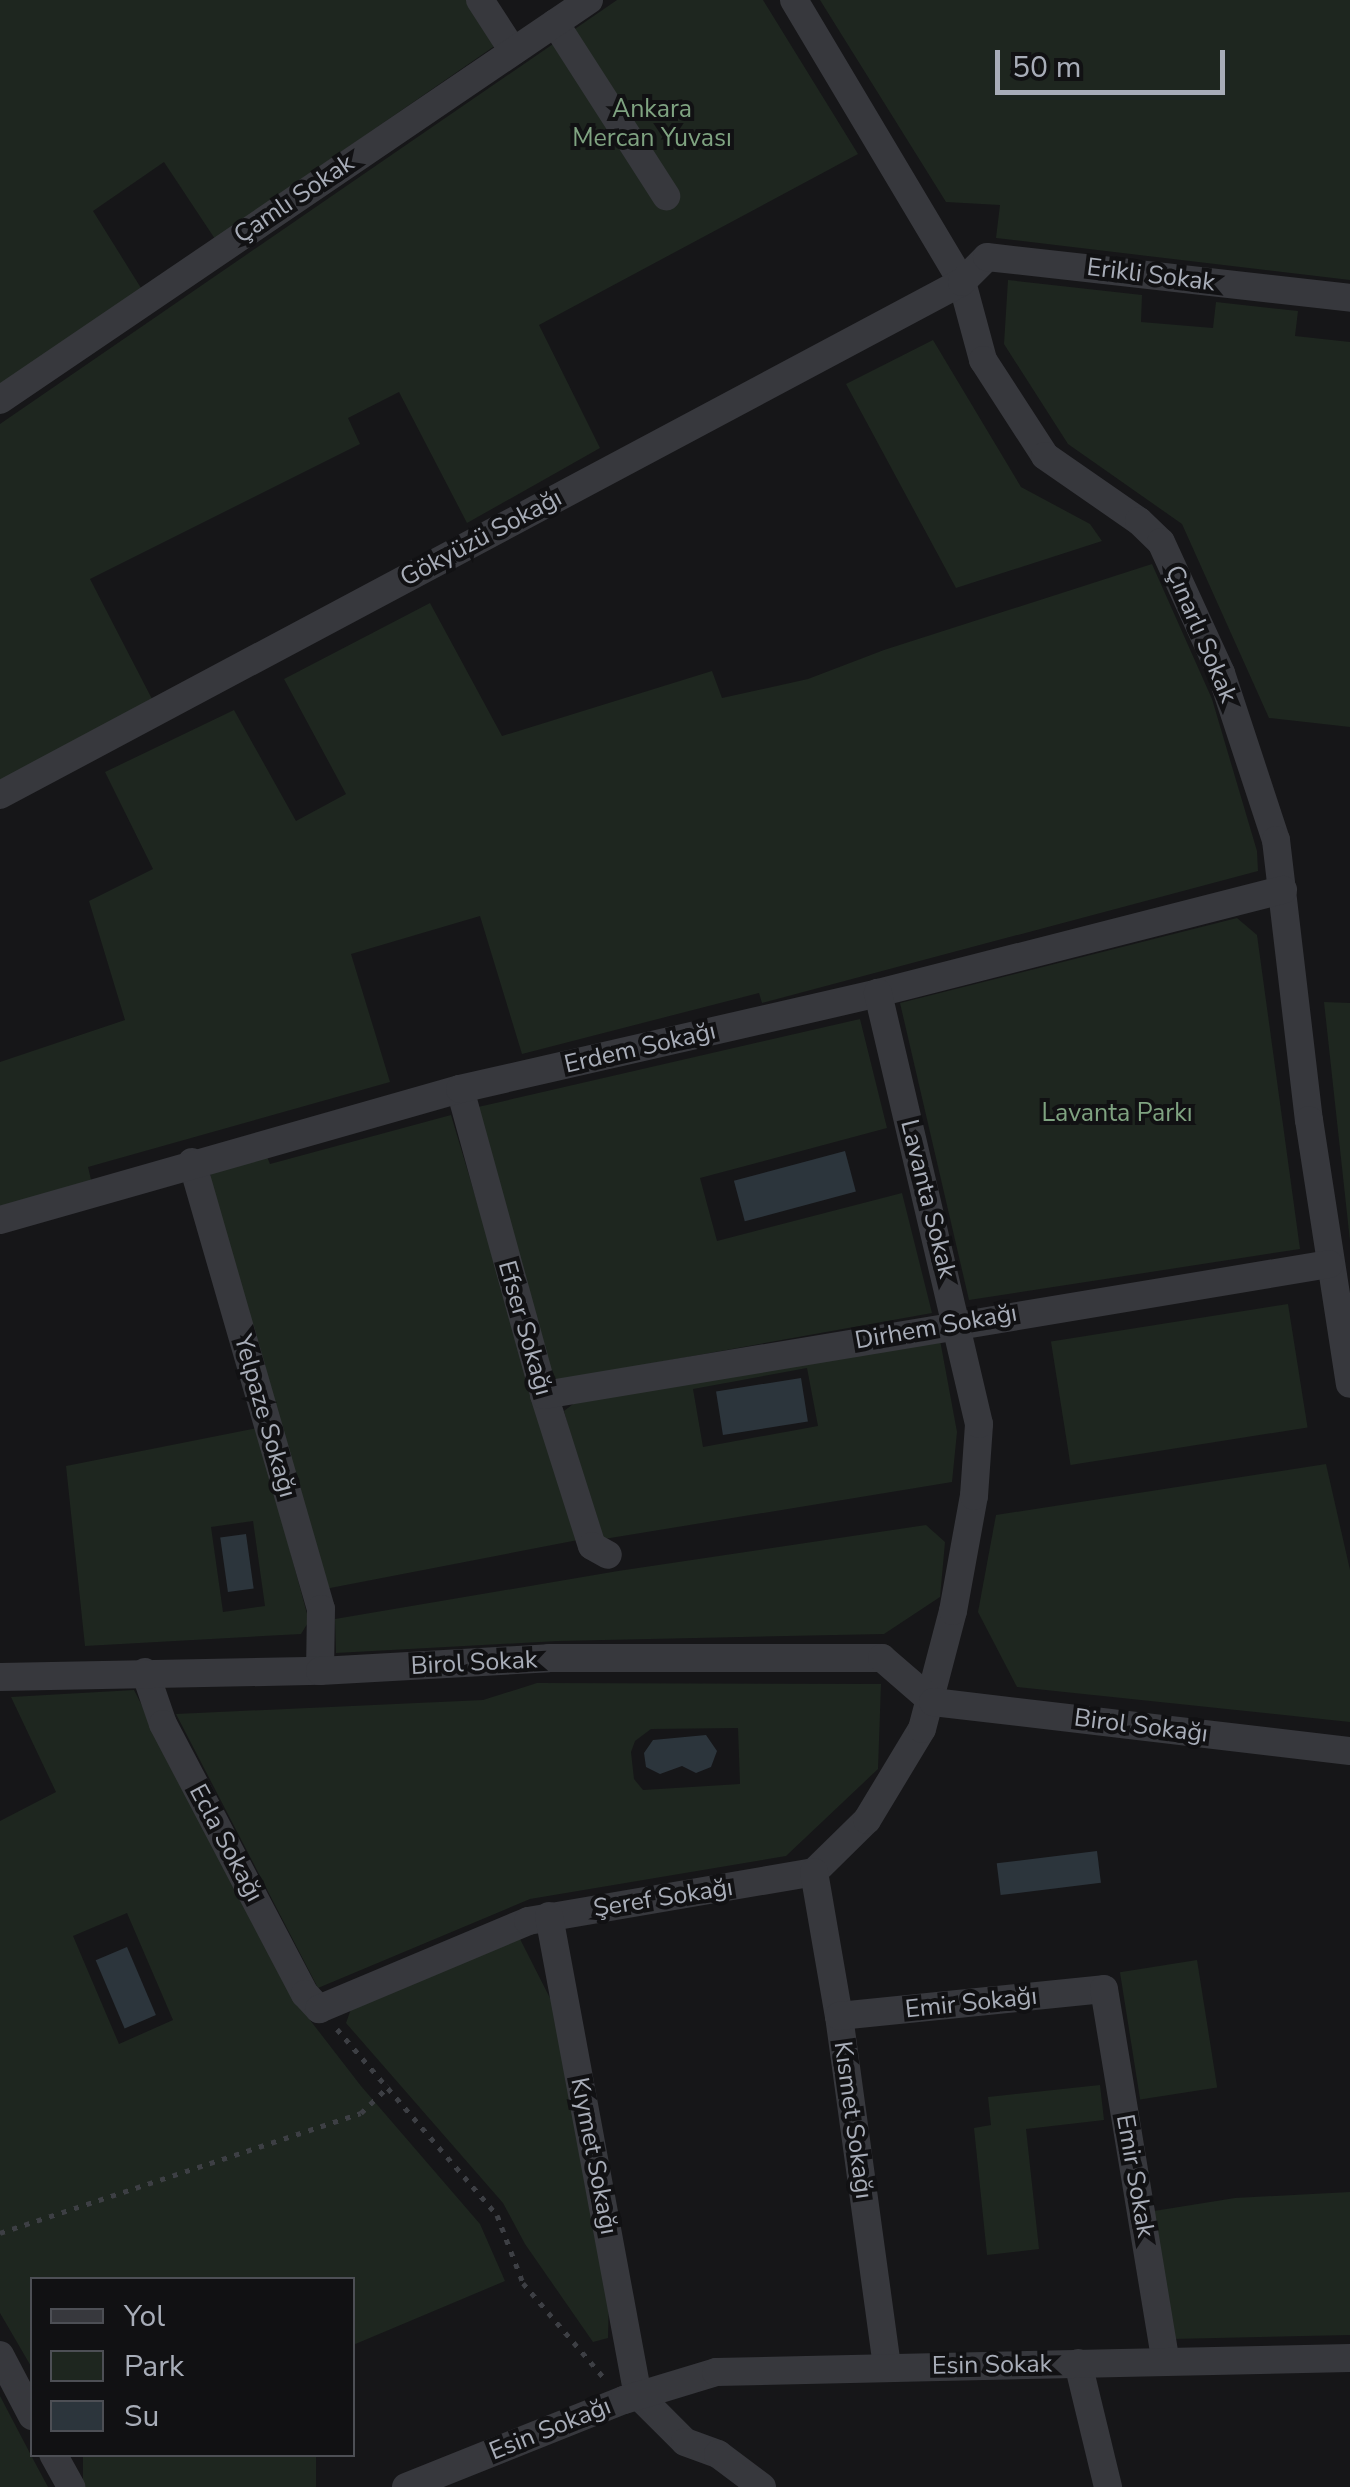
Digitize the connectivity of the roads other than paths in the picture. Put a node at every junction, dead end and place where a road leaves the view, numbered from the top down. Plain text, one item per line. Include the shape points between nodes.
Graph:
1 (480, 0) edge
2 (589, 0) edge
3 (794, 0) edge
4 (555, 23) junction
5 (513, 51) junction
6 (666, 196) dead end
7 (962, 282) junction
8 (1350, 298) edge
9 (0, 400) edge
10 (0, 795) edge
11 (1283, 890) junction
12 (878, 993) junction
13 (460, 1089) junction
14 (192, 1162) junction
15 (0, 1220) edge
16 (1330, 1264) junction
17 (958, 1322) junction
18 (1350, 1384) edge
19 (544, 1394) junction
20 (608, 1555) dead end
21 (145, 1672) junction
22 (320, 1672) junction
23 (0, 1677) edge
24 (933, 1702) junction
25 (1350, 1751) edge
26 (814, 1872) junction
27 (550, 1916) junction
28 (1104, 1989) joint
29 (319, 2008) joint
30 (839, 2016) junction
31 (0, 2355) edge
32 (1350, 2358) edge
33 (1166, 2362) junction
34 (1078, 2363) junction
35 (887, 2368) junction
36 (631, 2398) junction
37 (30, 2412) edge
38 (55, 2457) edge
39 (71, 2487) edge
40 (406, 2487) edge
41 (762, 2487) edge
42 (1108, 2487) edge

1 - 5 street
2 - 4 street, Çamlı Sokak
3 - 7 street, Çınarlı Sokak
4 - 5 street, Çamlı Sokak
4 - 6 street
5 - 9 street, Çamlı Sokak
7 - 8 street, Erikli Sokak via 987,257
7 - 10 street, Gökyüzü Sokağı
7 - 11 street, Çınarlı Sokak via 983,360 1045,456 1161,542 1221,673 1276,840
11 - 12 street, Erdem Sokağı
11 - 16 street, Çınarlı Sokak
12 - 13 street, Erdem Sokağı
12 - 17 street, Lavanta Sokak
13 - 14 street, Erdem Sokağı
13 - 19 street, Efser Sokağı
14 - 15 street, Erdem Sokağı
14 - 22 street, Yelpaze Sokağı via 321,1609
16 - 17 street, Dirhem Sokağı
16 - 18 street, Çınarlı Sokak
17 - 19 street, Dirhem Sokağı
17 - 24 street, Lavanta Sokak via 979,1424 974,1496
19 - 20 street, Efser Sokağı via 592,1546
21 - 22 street, Birol Sokak
21 - 23 street, Birol Sokak
21 - 29 street, Ecla Sokağı via 164,1724
22 - 24 street, Birol Sokak via 549,1658 882,1658
24 - 25 street, Birol Sokağı
24 - 26 street via 866,1820
26 - 27 street, Şeref Sokağı
26 - 30 street, Kısmet Sokağı
27 - 29 street, Şeref Sokağı
27 - 36 street, Kıymet Sokağı
28 - 30 street, Emir Sokağı
28 - 33 street, Emir Sokak
30 - 35 street, Kısmet Sokağı
31 - 37 street
32 - 33 street, Esin Sokak
33 - 34 street, Esin Sokak
34 - 35 street, Esin Sokak
34 - 42 street
35 - 36 street, Esin Sokak via 716,2372
36 - 40 street, Esin Sokağı
36 - 41 street via 685,2442 718,2454
38 - 39 street

